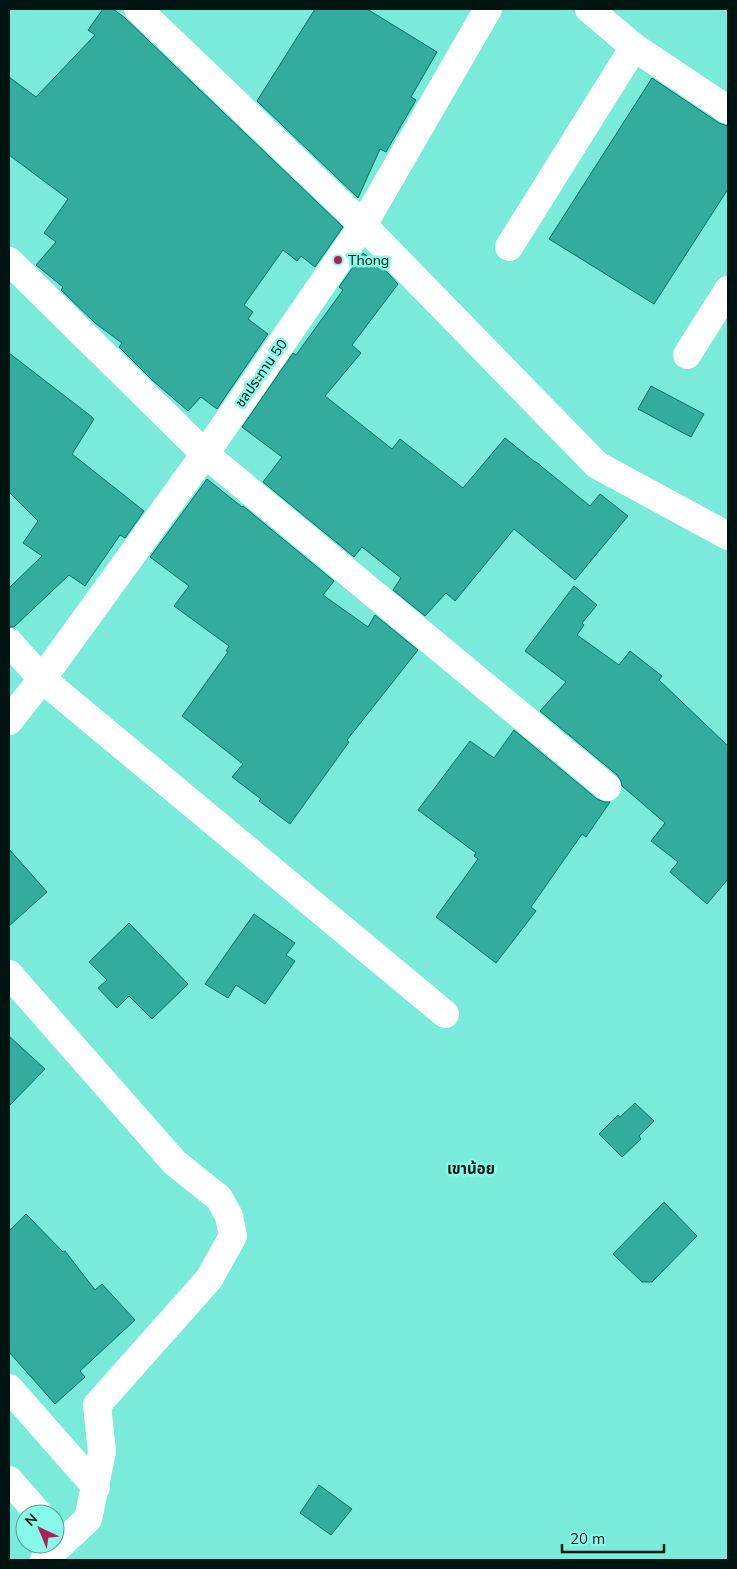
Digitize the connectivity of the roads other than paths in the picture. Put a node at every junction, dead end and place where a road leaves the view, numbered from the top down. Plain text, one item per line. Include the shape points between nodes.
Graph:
1 (488, 9) edge
2 (589, 9) edge
3 (147, 12) edge
4 (634, 47) junction
5 (728, 110) edge
6 (363, 225) junction
7 (509, 247) dead end
8 (9, 261) edge
9 (728, 290) edge
10 (687, 355) dead end
11 (205, 454) junction
12 (728, 536) edge
13 (9, 642) edge
14 (42, 679) junction
15 (9, 721) edge
16 (607, 787) dead end
17 (9, 974) edge
18 (445, 1014) dead end
19 (9, 1388) edge
20 (9, 1480) edge
21 (96, 1487) junction
22 (30, 1504) edge
23 (65, 1533) edge

1 - 6 street, ชลประทาน 50
2 - 4 street
3 - 6 street
4 - 5 street
4 - 7 street
6 - 11 street, ชลประทาน 50
6 - 12 street via 597,465
8 - 11 street
9 - 10 street
11 - 14 street, ชลประทาน 50
11 - 16 street
13 - 14 street
14 - 15 street, ชลประทาน 50
14 - 18 street
17 - 21 street via 175,1162 219,1198 229,1216 233,1236 209,1279 98,1405 102,1452
19 - 21 street
20 - 22 street
21 - 23 street via 88,1519

